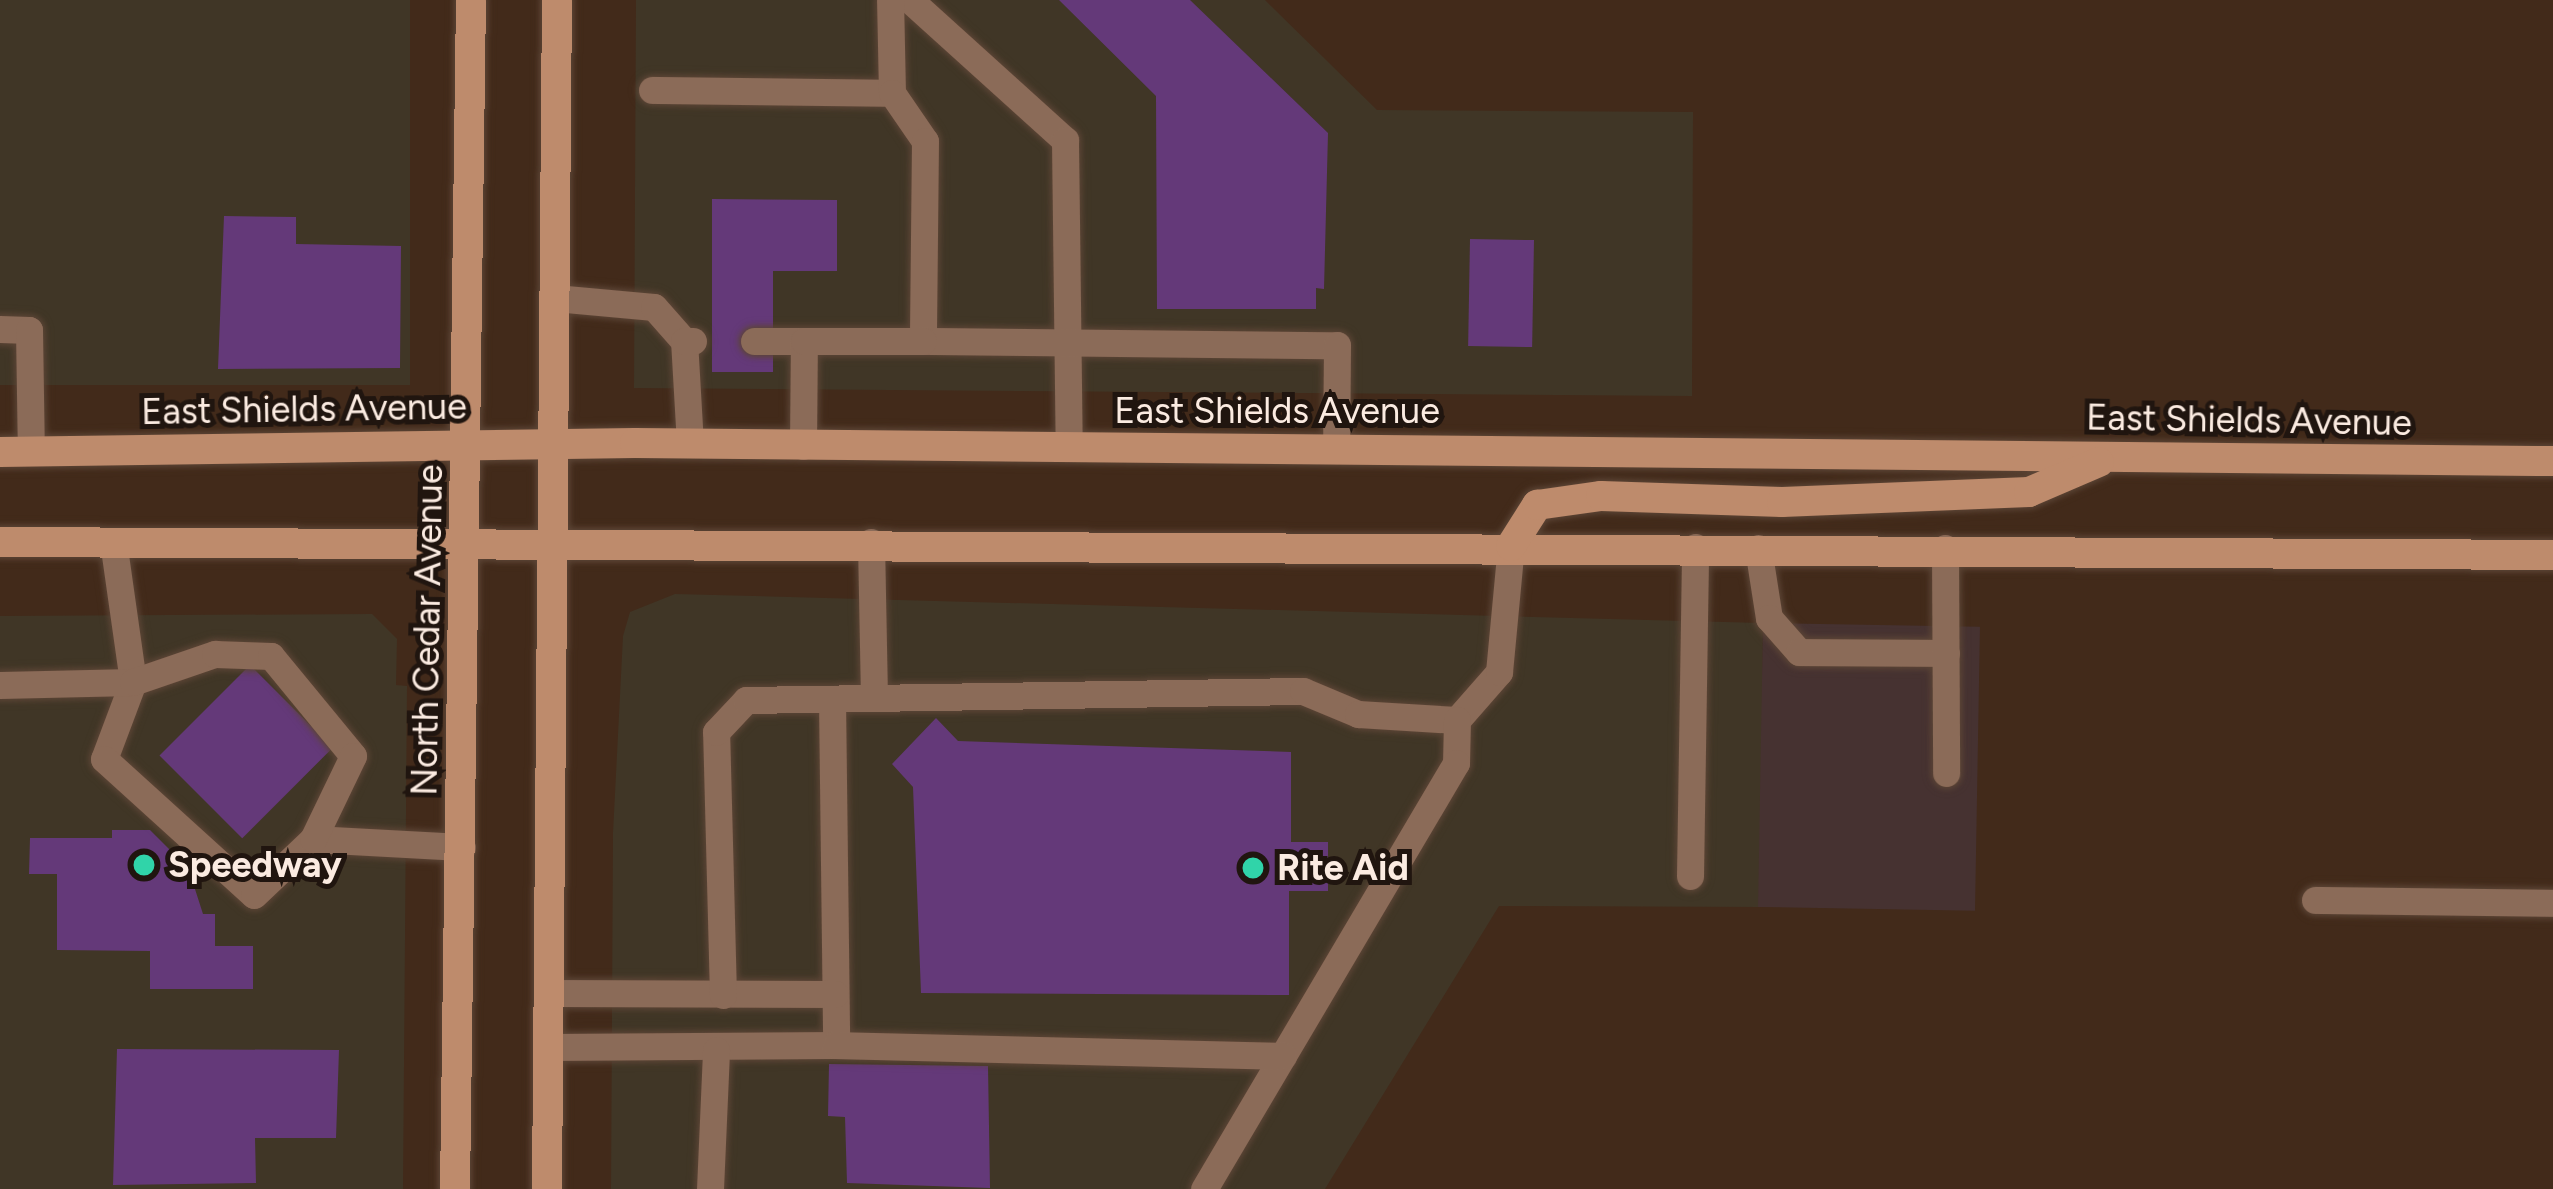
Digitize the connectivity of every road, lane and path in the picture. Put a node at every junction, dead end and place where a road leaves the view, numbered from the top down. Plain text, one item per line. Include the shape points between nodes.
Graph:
1 (471, 0) edge
2 (557, 0) edge
3 (890, 0) edge
4 (910, 0) edge
5 (652, 90) dead end
6 (892, 93) junction
7 (555, 298) junction
8 (0, 329) edge
9 (804, 340) junction
10 (923, 340) junction
11 (754, 341) dead end
12 (1067, 341) junction
13 (554, 443) junction
14 (690, 444) junction
15 (470, 445) junction
16 (803, 446) junction
17 (1069, 448) junction
18 (1336, 450) junction
19 (0, 452) edge
20 (32, 452) junction
21 (2110, 457) junction
22 (2553, 461) edge
23 (468, 540) junction
24 (554, 540) junction
25 (113, 541) junction
26 (0, 542) edge
27 (871, 542) junction
28 (1511, 546) junction
29 (1695, 547) junction
30 (1759, 548) junction
31 (1946, 548) junction
32 (2553, 554) edge
33 (1946, 653) junction
34 (133, 682) junction
35 (0, 685) edge
36 (874, 694) junction
37 (832, 699) junction
38 (1457, 720) junction
39 (1946, 773) dead end
40 (313, 839) junction
41 (462, 848) junction
42 (1690, 876) dead end
43 (2315, 900) dead end
44 (2553, 903) edge
45 (549, 993) junction
46 (835, 994) junction
47 (722, 995) junction
48 (836, 1045) junction
49 (548, 1047) junction
50 (716, 1050) junction
51 (1283, 1056) junction
52 (455, 1189) edge
53 (547, 1189) edge
54 (710, 1189) edge
55 (1204, 1189) edge

1 - 15 main road, North Cedar Avenue
2 - 7 main road
3 - 6 lane
4 - 12 lane via 1065,140
5 - 6 lane
6 - 10 lane via 925,141
7 - 13 main road
7 - 14 lane via 654,307 689,341
8 - 20 lane via 29,330
9 - 10 lane
9 - 11 lane
9 - 16 lane
10 - 12 lane
12 - 17 lane
12 - 18 lane via 1337,345
13 - 14 main road, East Shields Avenue
13 - 15 main road, East Shields Avenue
13 - 24 main road
14 - 16 main road, East Shields Avenue
15 - 20 main road, East Shields Avenue
15 - 23 main road, North Cedar Avenue
16 - 17 main road, East Shields Avenue
17 - 18 main road, East Shields Avenue
18 - 21 main road, East Shields Avenue
19 - 20 main road, East Shields Avenue
21 - 22 main road, East Shields Avenue
21 - 28 main road via 2029,492 1782,502 1600,496 1537,505
23 - 24 main road
23 - 25 main road
23 - 41 main road, North Cedar Avenue
24 - 27 main road
24 - 45 main road
25 - 26 main road
25 - 34 lane
27 - 28 main road
27 - 36 lane
28 - 29 main road
28 - 38 lane via 1499,672
29 - 30 main road
29 - 42 lane
30 - 31 main road
30 - 33 lane via 1769,618 1799,652
31 - 32 main road
31 - 33 lane
33 - 39 lane
34 - 35 lane
34 - 40 lane via 215,654 271,656 352,756
34 - 40 lane via 104,759 254,895
36 - 37 lane
36 - 38 lane via 1303,691 1358,714
37 - 46 lane
37 - 47 lane via 746,700 716,732
38 - 51 lane via 1456,763
40 - 41 lane
41 - 52 main road, North Cedar Avenue
43 - 44 lane
45 - 47 lane
45 - 49 main road
46 - 47 lane
46 - 48 lane
48 - 50 lane
48 - 51 lane
49 - 50 lane
49 - 53 main road
50 - 54 lane
51 - 55 lane

